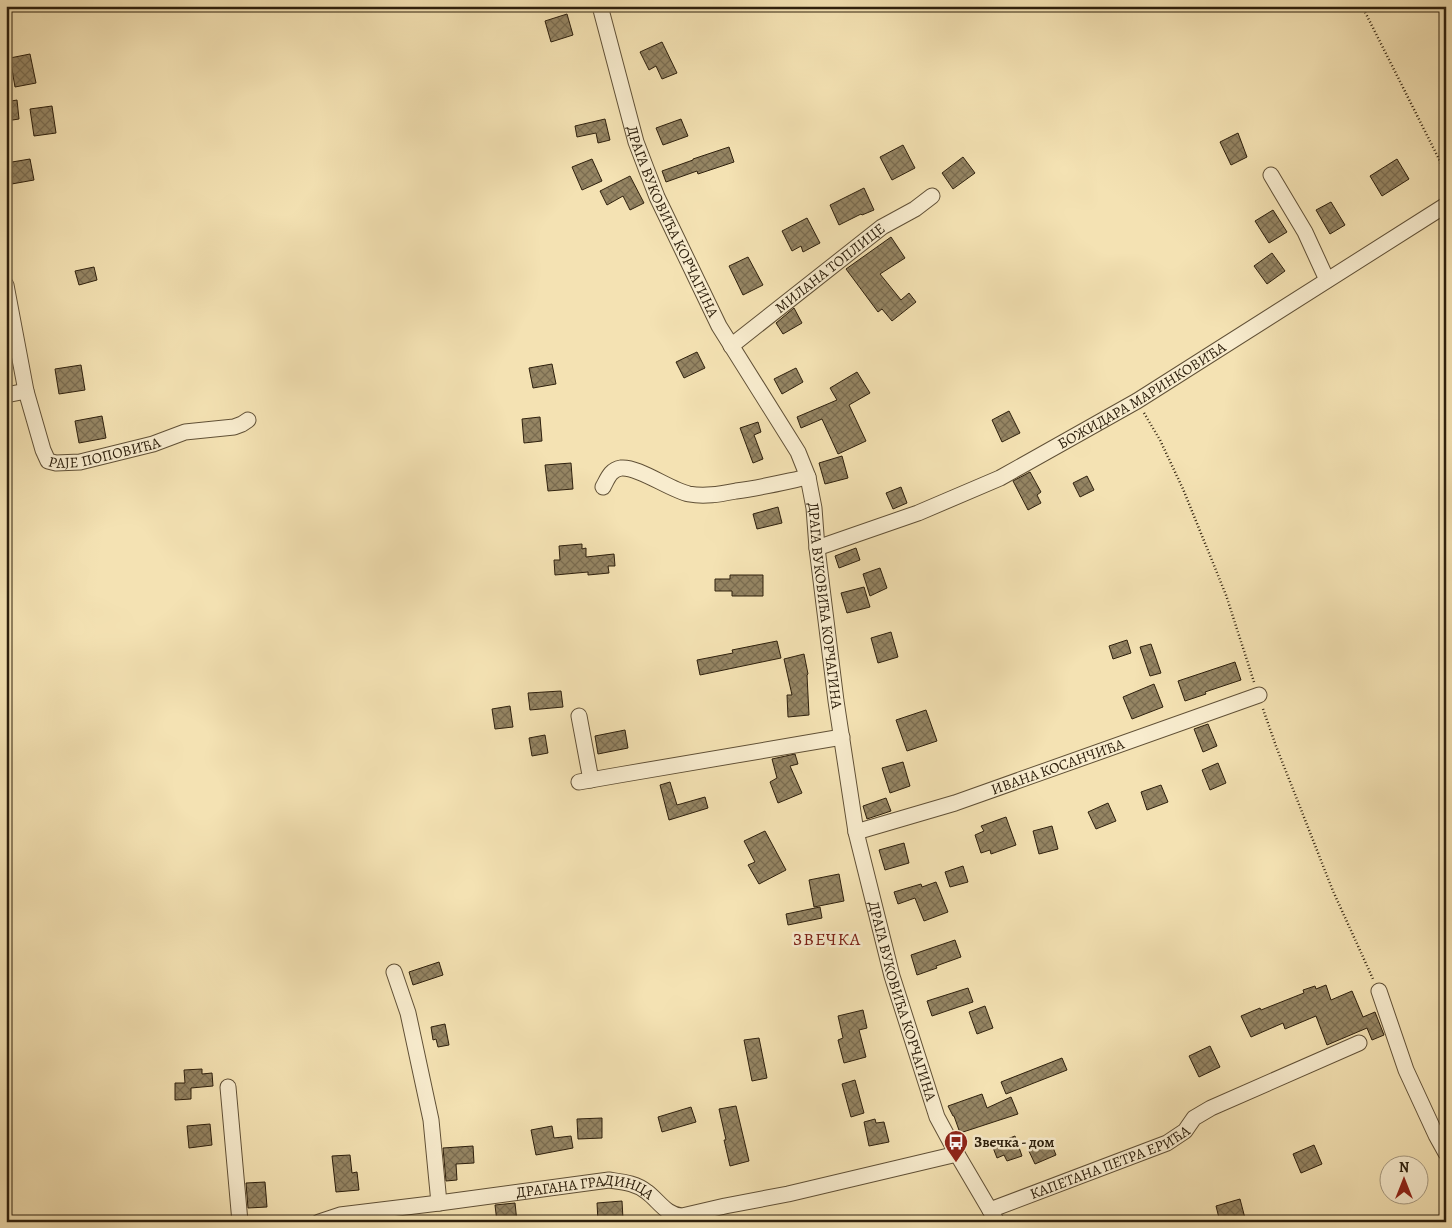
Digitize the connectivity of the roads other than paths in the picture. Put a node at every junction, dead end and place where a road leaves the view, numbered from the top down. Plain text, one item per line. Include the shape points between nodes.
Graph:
1 (600, 6) edge
2 (1271, 175) dead end
3 (932, 196) dead end
4 (1446, 205) edge
5 (1327, 280) junction
6 (6, 285) edge
7 (731, 346) junction
8 (26, 391) junction
9 (6, 395) edge
10 (248, 420) dead end
11 (808, 476) junction
12 (603, 487) dead end
13 (817, 548) junction
14 (1259, 695) dead end
15 (579, 716) dead end
16 (842, 737) junction
17 (856, 832) junction
18 (394, 972) dead end
19 (1379, 991) dead end
20 (1359, 1043) dead end
21 (228, 1087) dead end
22 (1446, 1153) edge
23 (957, 1154) junction
24 (439, 1204) junction
25 (994, 1216) edge
26 (667, 1217) edge
27 (240, 1222) edge
28 (319, 1222) edge

1 - 7 street, ДРАГА ВУКОВИЋА КОРЧАГИНА via 636,142 661,205
2 - 5 street via 1305,232
3 - 7 street, МИЛАНА ТОПЛИЦЕ via 882,227
4 - 5 street, БОЖИДАРА МАРИНКОВИЋА
5 - 13 street, БОЖИДАРА МАРИНКОВИЋА via 1137,400 1000,478 918,513
6 - 8 street, РАЈЕ ПОПОВИЋА
7 - 11 street, ДРАГА ВУКОВИЋА КОРЧАГИНА via 798,452
8 - 9 street
8 - 10 street, РАЈЕ ПОПОВИЋА via 43,450 48,461 56,464 80,462 153,444 185,432 234,427
11 - 12 street via 712,495 689,494 638,472 619,468 610,473
11 - 13 street, ДРАГА ВУКОВИЋА КОРЧАГИНА
13 - 16 street, ДРАГА ВУКОВИЋА КОРЧАГИНА
14 - 17 street, ИВАНА КОСАНЧИЋА via 956,803
15 - 16 street via 585,781
16 - 17 street, ДРАГА ВУКОВИЋА КОРЧАГИНА
17 - 23 street, ДРАГА ВУКОВИЋА КОРЧАГИНА via 892,976 936,1117
18 - 24 street via 408,1014 431,1120
19 - 22 street via 1406,1070
20 - 25 street, КАПЕТАНА ПЕТРА ЕРИЋА via 1211,1108 1194,1118 1185,1131 1166,1143
21 - 27 street
23 - 25 street, ДРАГА ВУКОВИЋА КОРЧАГИНА
23 - 26 street, ДРАГАНА ГРАДИНЦА via 788,1194
24 - 26 street, ДРАГАНА ГРАДИНЦА via 610,1180 628,1182 646,1191
24 - 28 street, ДРАГАНА ГРАДИНЦА via 340,1215

